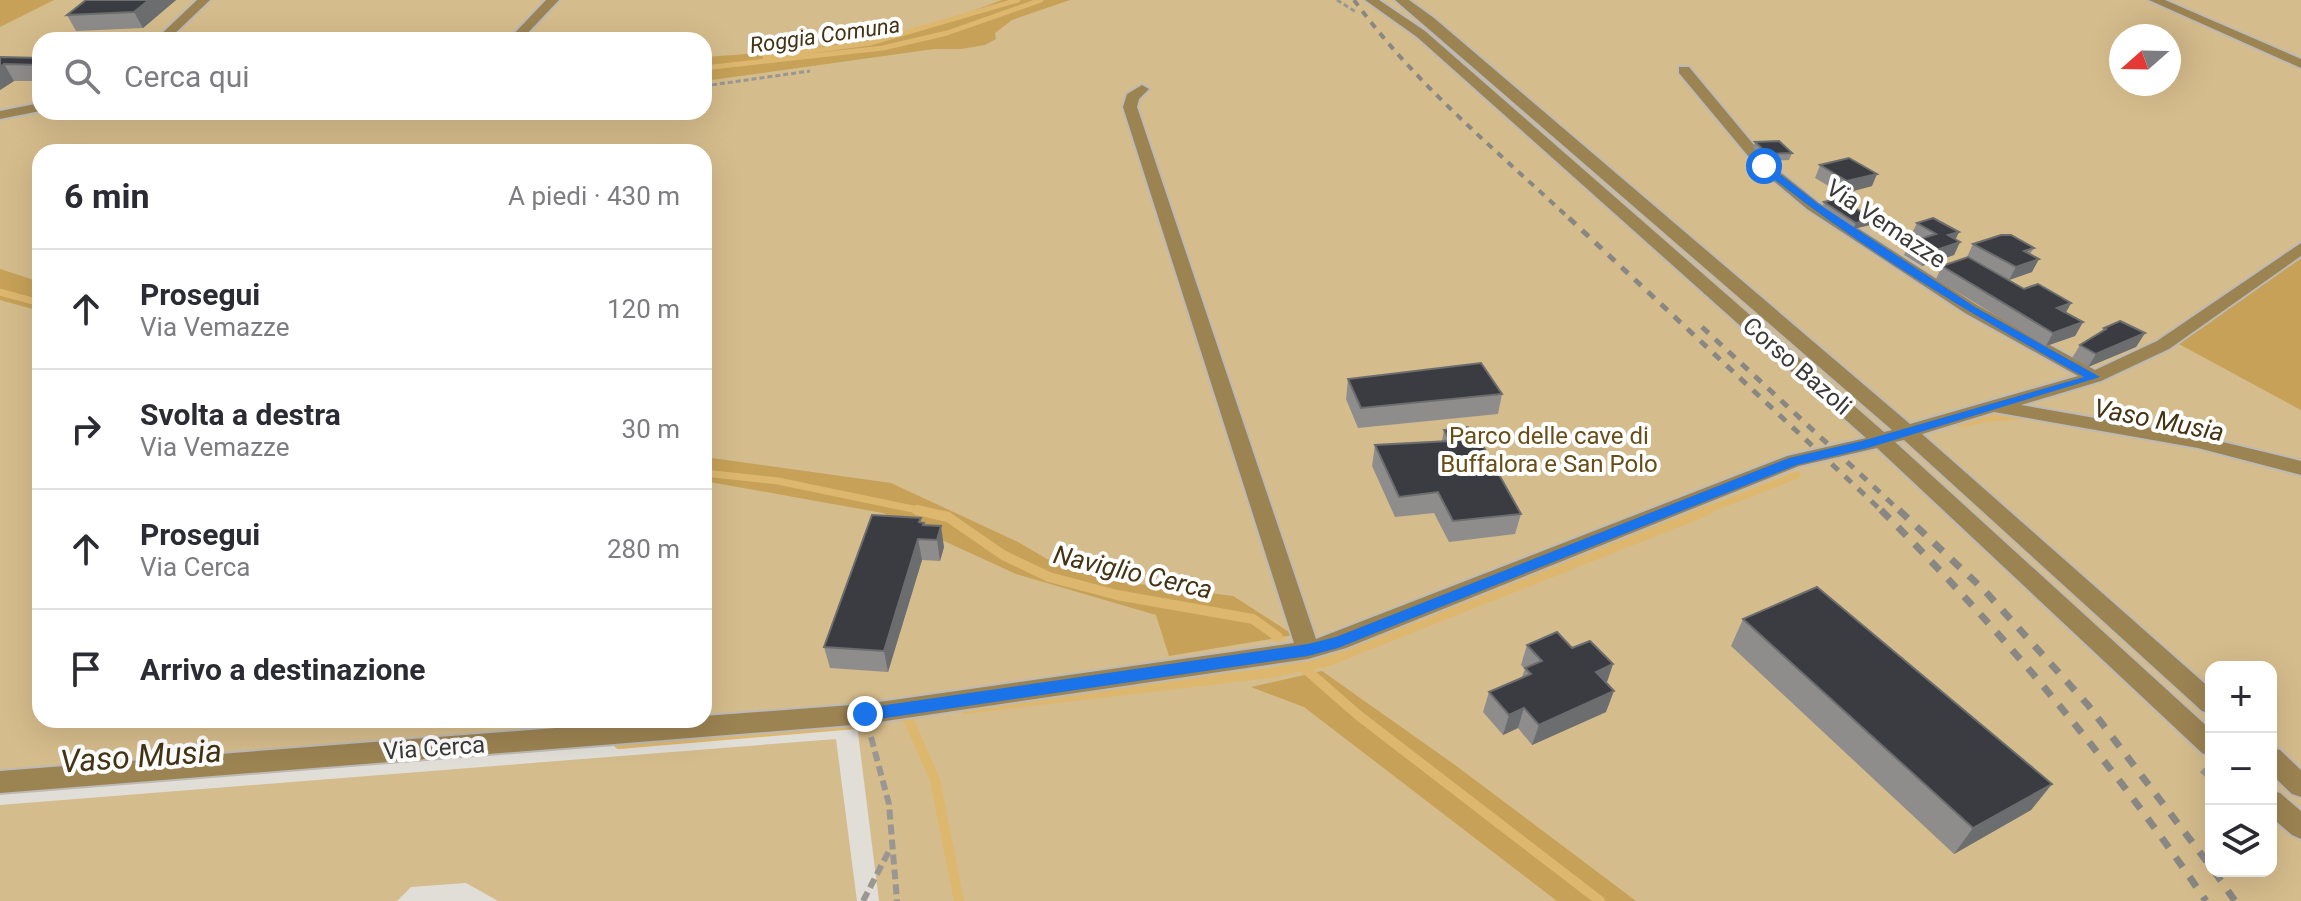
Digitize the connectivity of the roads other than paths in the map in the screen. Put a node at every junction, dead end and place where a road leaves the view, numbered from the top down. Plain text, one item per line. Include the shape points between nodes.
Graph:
1 (204, 0) edge
2 (553, 0) edge
3 (1371, 0) edge
4 (1401, 0) edge
5 (2155, 0) edge
6 (170, 32) edge
7 (522, 32) edge
8 (2301, 64) edge
9 (1684, 70) dead end
10 (1142, 89) dead end
11 (32, 109) edge
12 (0, 115) edge
13 (2301, 248) edge
14 (2094, 377) junction
15 (1993, 406) junction
16 (1907, 432) junction
17 (1881, 440) junction
18 (2301, 468) edge
19 (1308, 650) junction
20 (2205, 699) edge
21 (712, 726) edge
22 (687, 728) edge
23 (2205, 740) edge
24 (2277, 764) edge
25 (0, 782) edge
26 (2301, 786) edge
27 (2276, 805) edge
28 (2301, 827) edge

1 - 6 street
2 - 7 street
3 - 17 street, Corso Bazoli via 1421,34
4 - 16 street, Corso Bazoli
5 - 8 street
9 - 14 street, Via Vemazze via 1764,166 1813,206 1971,309
10 - 19 street via 1130,107
11 - 12 street
13 - 14 street via 2163,345
14 - 15 street
15 - 16 street, Via Cerca
15 - 18 street, Via Cerca via 2198,442
16 - 17 street, Via Cerca
16 - 20 street, Corso Bazoli
17 - 19 street, Via Cerca via 1794,461
17 - 23 street, Corso Bazoli
19 - 21 street, Via Cerca via 865,714
22 - 25 street, Via Cerca
24 - 26 street
27 - 28 street

